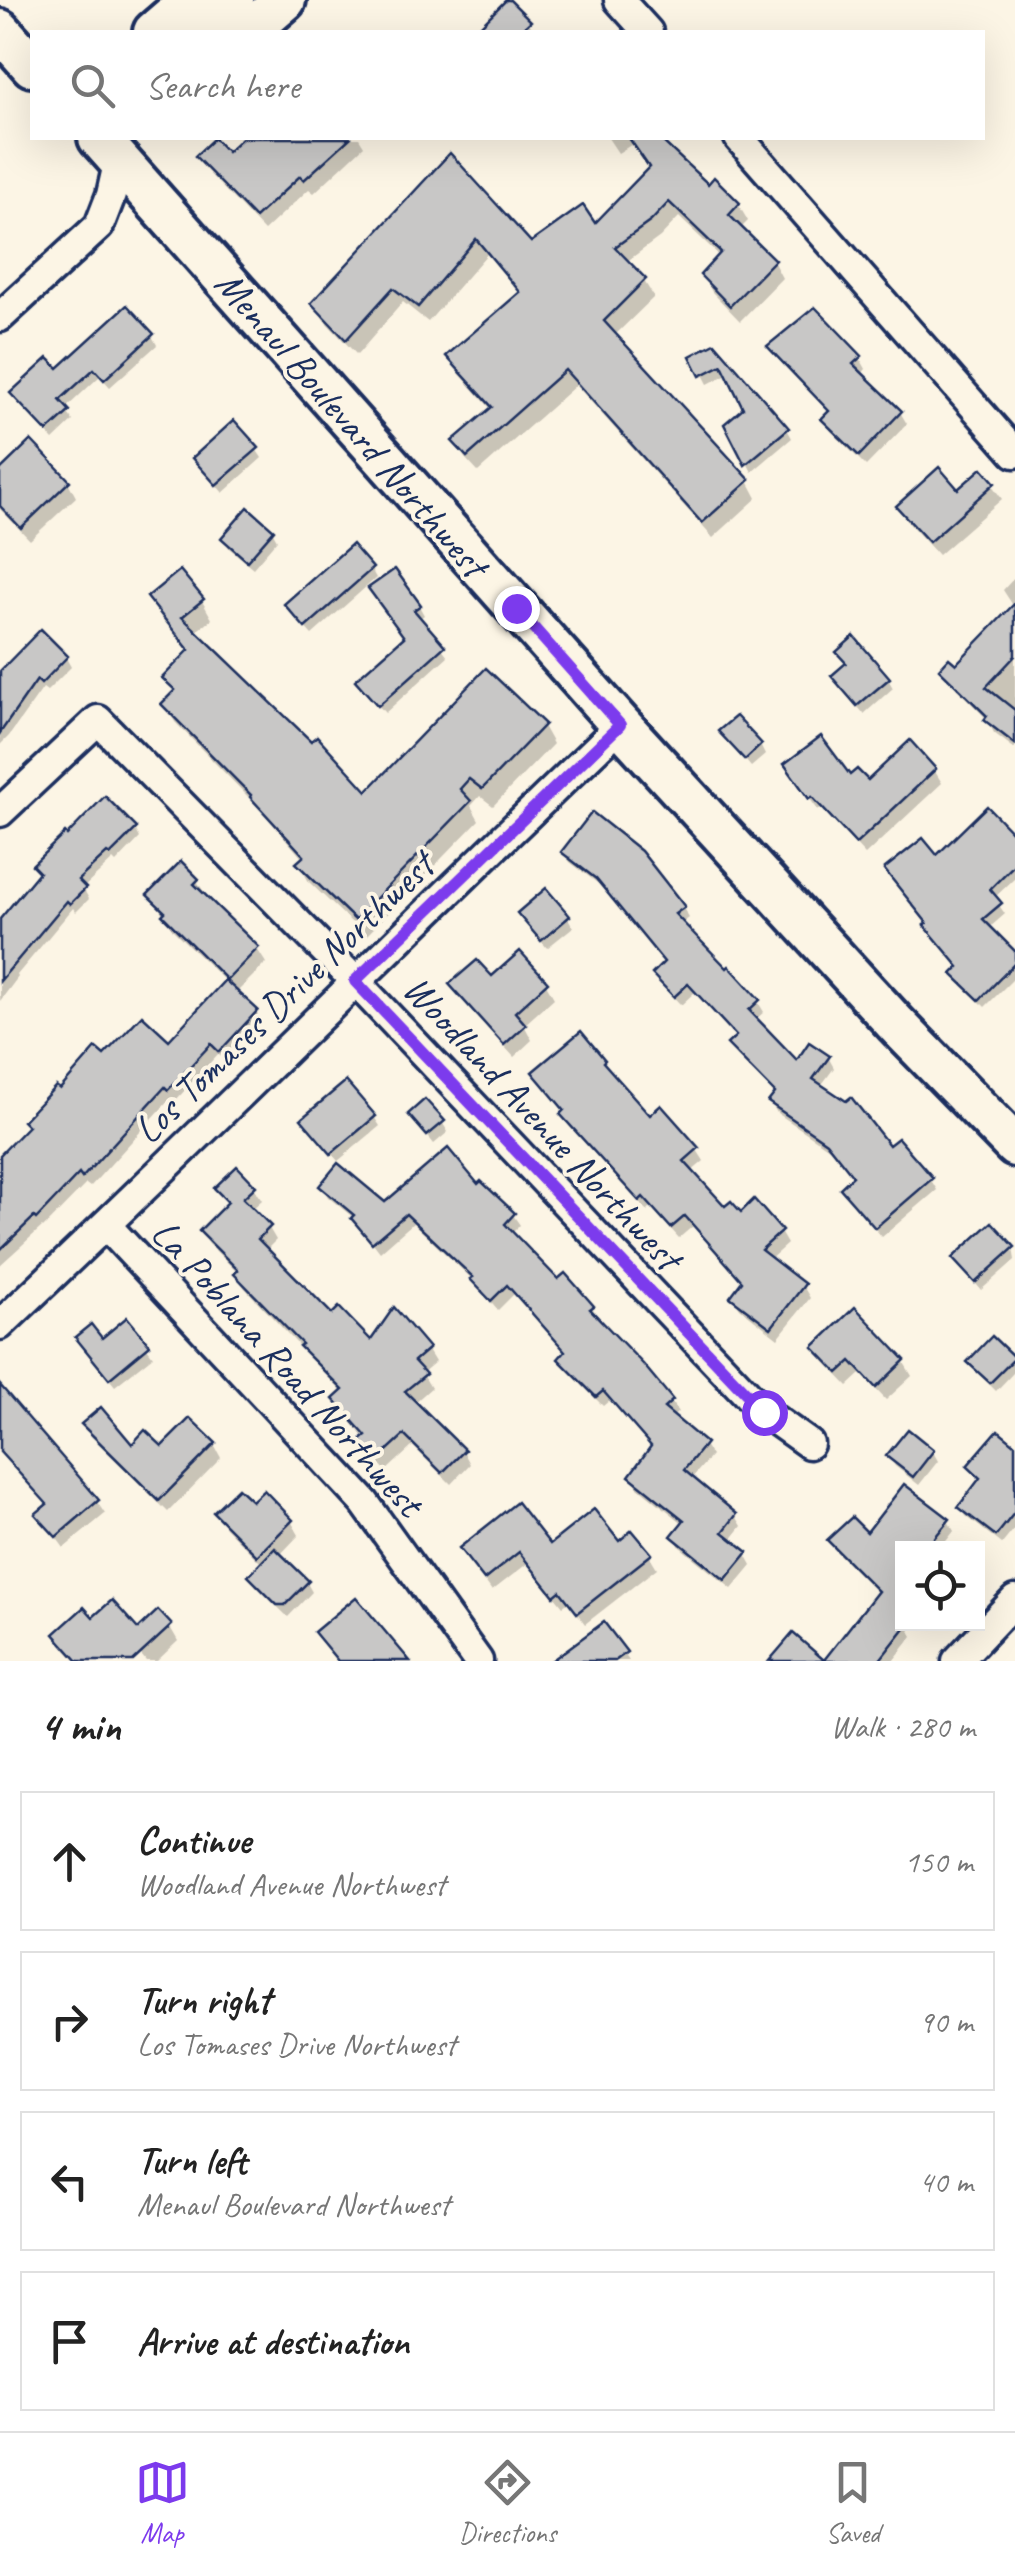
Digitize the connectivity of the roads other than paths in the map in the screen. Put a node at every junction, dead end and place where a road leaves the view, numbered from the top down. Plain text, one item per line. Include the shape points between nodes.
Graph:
1 (191, 0) edge
2 (233, 0) edge
3 (285, 0) edge
4 (619, 0) edge
5 (0, 30) edge
6 (156, 30) edge
7 (201, 30) edge
8 (250, 30) edge
9 (646, 30) edge
10 (30, 64) edge
11 (741, 140) edge
12 (121, 143) edge
13 (0, 317) edge
14 (1015, 453) edge
15 (620, 725) junction
16 (0, 812) edge
17 (355, 981) junction
18 (1015, 1146) edge
19 (106, 1225) junction
20 (0, 1325) edge
21 (808, 1444) dead end
22 (1015, 1600) edge
23 (478, 1661) edge
24 (957, 1661) edge

1 - 6 main road
2 - 7 main road
3 - 8 main road
4 - 9 street
5 - 10 main road
11 - 14 street
12 - 13 street via 99,226
12 - 15 main road, Menaul Boulevard Northwest
15 - 17 street, Los Tomases Drive Northwest
15 - 18 main road, Menaul Boulevard Northwest
16 - 17 street, Woodland Avenue Northwest via 98,720
17 - 19 street, Los Tomases Drive Northwest
17 - 21 street, Woodland Avenue Northwest via 764,1412
19 - 20 street, Los Tomases Drive Northwest
19 - 23 street, La Poblana Road Northwest via 364,1502
22 - 24 street

